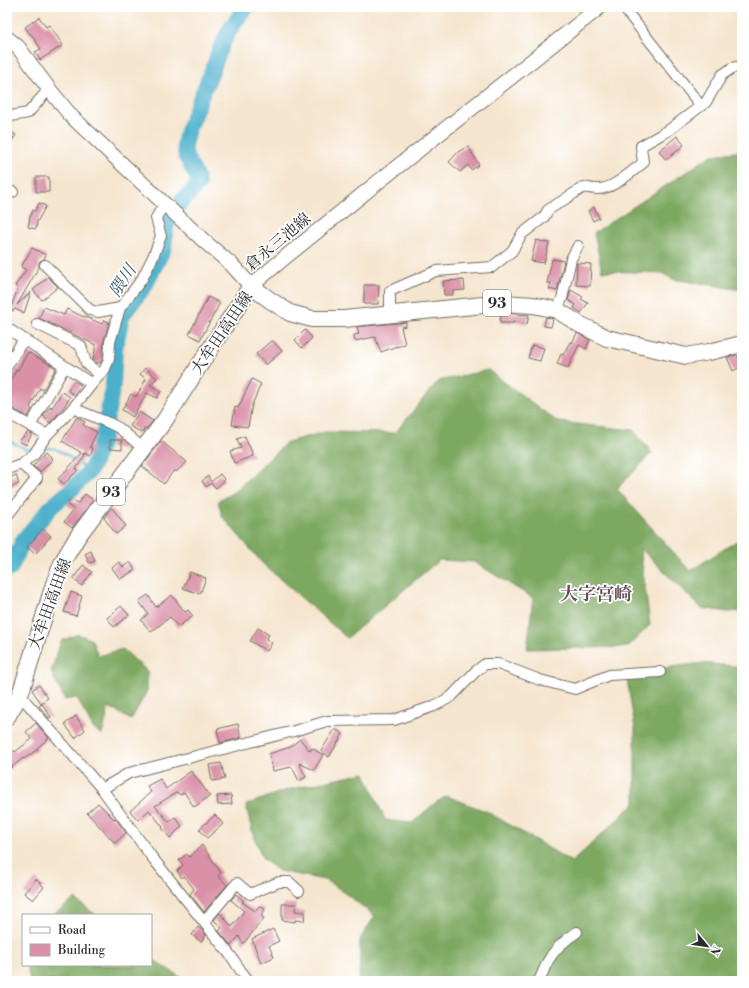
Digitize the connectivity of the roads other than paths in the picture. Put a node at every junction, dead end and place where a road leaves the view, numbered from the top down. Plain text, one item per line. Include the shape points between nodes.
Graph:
1 (600, 7) edge
2 (623, 7) edge
3 (7, 38) edge
4 (742, 66) edge
5 (49, 89) junction
6 (701, 106) junction
7 (7, 119) edge
8 (164, 204) junction
9 (578, 246) dead end
10 (45, 265) dead end
11 (251, 286) junction
12 (120, 308) junction
13 (557, 310) junction
14 (390, 314) junction
15 (37, 324) dead end
16 (7, 328) edge
17 (24, 339) junction
18 (742, 344) edge
19 (7, 366) edge
20 (65, 366) junction
21 (100, 375) junction
22 (92, 384) junction
23 (72, 408) junction
24 (7, 413) edge
25 (30, 426) junction
26 (47, 435) junction
27 (144, 449) junction
28 (21, 464) junction
29 (7, 469) edge
30 (7, 516) edge
31 (660, 672) dead end
32 (20, 695) junction
33 (7, 717) edge
34 (102, 788) junction
35 (298, 891) dead end
36 (204, 922) junction
37 (577, 932) dead end
38 (249, 981) edge
39 (539, 981) edge

1 - 11 main road, 倉永三池線
2 - 6 street
3 - 5 main road, 倉永三池線 via 18,47
4 - 6 street via 722,74
5 - 7 street via 28,113
5 - 8 main road, 倉永三池線 via 72,117
6 - 14 street via 669,130 641,146 643,163 614,184 597,189 584,187 548,210 544,217 522,234 512,251 492,267 436,271 390,291
8 - 11 main road, 倉永三池線 via 231,264
8 - 12 street via 156,218 161,236 153,257 142,279
9 - 13 street via 571,259
10 - 12 street via 90,310 98,312
11 - 14 main road, 大牟田高田線 / 93 via 290,313 312,318
11 - 27 main road, 大牟田高田線 / 93
12 - 21 street via 108,359
13 - 14 main road, 大牟田高田線 / 93 via 502,303
13 - 18 main road, 大牟田高田線 / 93 via 607,338 686,356
15 - 21 street via 81,346 86,363
16 - 17 street
17 - 19 street
17 - 20 street
20 - 22 street
20 - 25 street
21 - 22 street
22 - 23 street
23 - 26 street
23 - 27 street via 119,428
24 - 25 street
25 - 26 street
26 - 28 street via 38,449
27 - 32 main road, 大牟田高田線 / 93 via 78,536 63,561
28 - 29 street
28 - 30 street via 37,478
31 - 34 street via 609,676 575,689 540,680 498,664 485,664 451,696 434,706 394,720 327,721 129,773
32 - 33 main road, 大牟田高田線 / 93
32 - 34 street
34 - 36 street via 151,856
35 - 36 street via 289,882 279,882 250,894 237,883
36 - 38 street
37 - 39 street via 556,949

